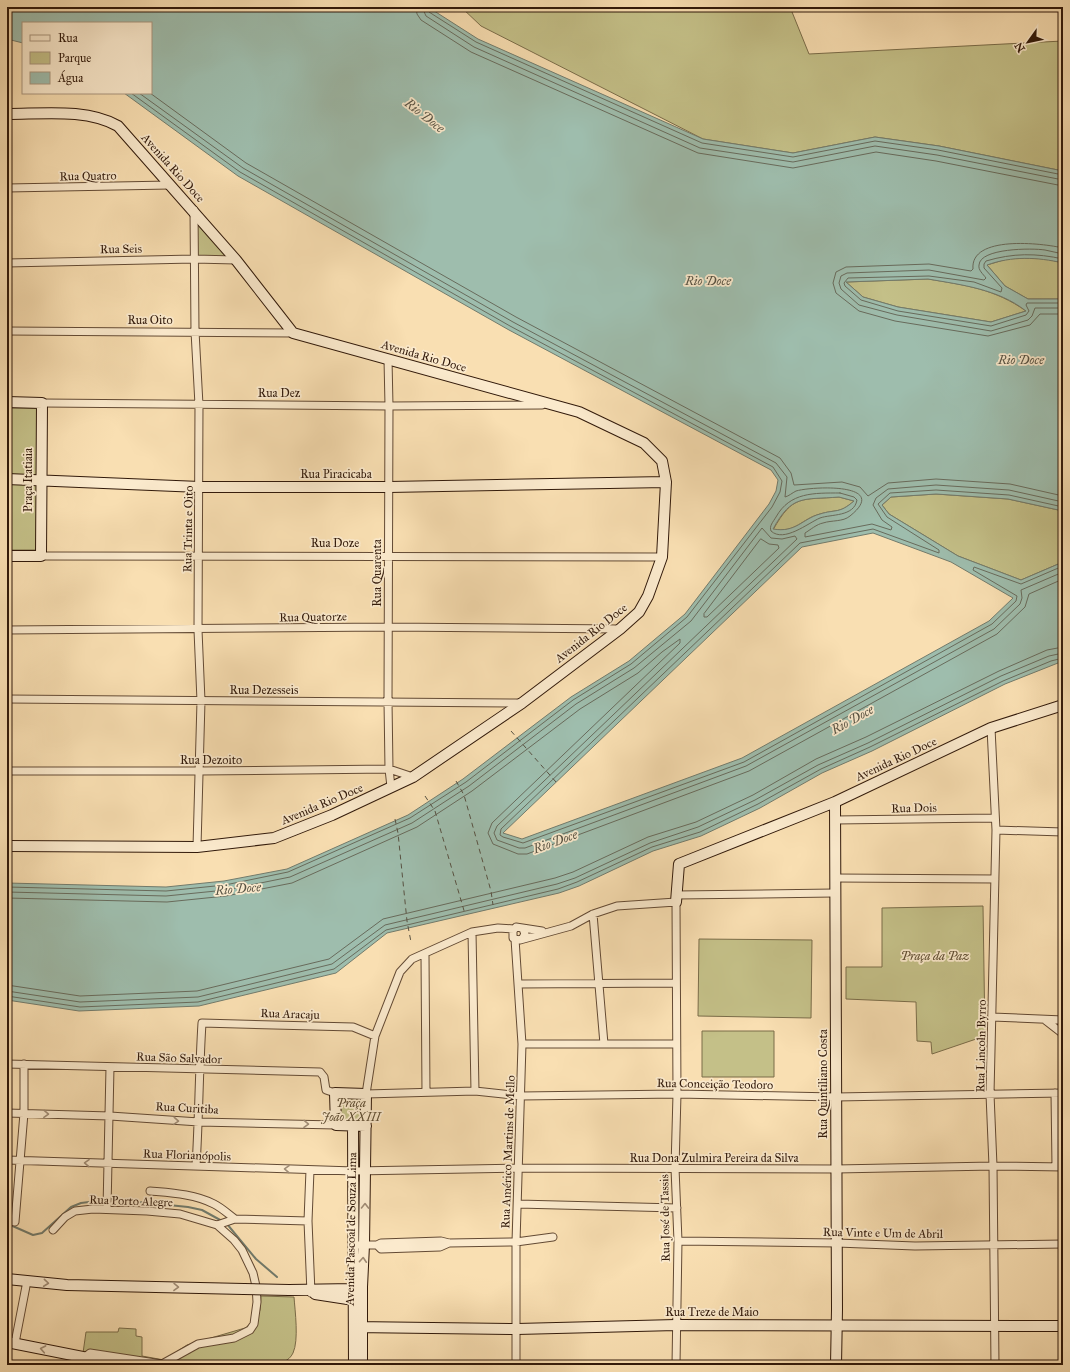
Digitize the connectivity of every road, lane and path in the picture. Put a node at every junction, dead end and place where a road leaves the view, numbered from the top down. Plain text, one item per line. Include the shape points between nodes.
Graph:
1 (7, 114) edge
2 (170, 185) junction
3 (7, 188) edge
4 (194, 210) junction
5 (194, 259) junction
6 (236, 260) junction
7 (7, 263) edge
8 (7, 331) edge
9 (195, 331) junction
10 (293, 333) junction
11 (388, 359) junction
12 (7, 402) edge
13 (42, 403) junction
14 (550, 404) junction
15 (199, 405) junction
16 (389, 406) junction
17 (7, 479) edge
18 (41, 480) junction
19 (666, 482) junction
20 (200, 487) junction
21 (389, 487) junction
22 (7, 556) edge
23 (41, 556) junction
24 (387, 556) junction
25 (198, 557) junction
26 (662, 557) junction
27 (388, 627) junction
28 (620, 629) junction
29 (7, 630) edge
30 (198, 630) junction
31 (7, 699) edge
32 (201, 701) junction
33 (388, 701) junction
34 (522, 703) junction
35 (1063, 704) edge
36 (992, 728) junction
37 (389, 769) junction
38 (7, 770) edge
39 (200, 771) junction
40 (413, 777) junction
41 (391, 787) junction
42 (835, 802) junction
43 (994, 818) junction
44 (835, 820) junction
45 (996, 830) junction
46 (1063, 832) edge
47 (7, 846) edge
48 (197, 847) junction
49 (836, 878) junction
50 (995, 879) junction
51 (834, 893) junction
52 (676, 899) junction
53 (593, 914) junction
54 (514, 929) junction
55 (523, 930) junction
56 (472, 932) junction
57 (546, 932) junction
58 (518, 940) junction
59 (425, 955) junction
60 (598, 982) junction
61 (676, 983) junction
62 (518, 984) junction
63 (992, 1017) junction
64 (1045, 1020) junction
65 (1063, 1020) edge
66 (1063, 1034) edge
67 (375, 1036) junction
68 (522, 1044) junction
69 (604, 1044) junction
70 (676, 1044) junction
71 (7, 1064) edge
72 (24, 1064) junction
73 (110, 1067) junction
74 (199, 1070) junction
75 (426, 1092) junction
76 (475, 1092) junction
77 (335, 1093) junction
78 (1055, 1093) junction
79 (1063, 1093) edge
80 (366, 1094) junction
81 (677, 1094) junction
82 (990, 1094) junction
83 (521, 1096) junction
84 (836, 1097) junction
85 (7, 1112) edge
86 (24, 1113) junction
87 (110, 1116) junction
88 (199, 1122) junction
89 (336, 1125) junction
90 (353, 1125) junction
91 (366, 1126) junction
92 (1059, 1130) edge
93 (7, 1160) edge
94 (19, 1160) junction
95 (107, 1164) junction
96 (196, 1166) junction
97 (993, 1166) junction
98 (1059, 1167) edge
99 (518, 1168) junction
100 (675, 1168) junction
101 (836, 1169) junction
102 (310, 1170) junction
103 (366, 1170) junction
104 (354, 1171) junction
105 (150, 1192) dead end
106 (518, 1204) junction
107 (677, 1208) junction
108 (106, 1209) junction
109 (235, 1219) junction
110 (7, 1220) edge
111 (308, 1221) junction
112 (217, 1225) junction
113 (53, 1230) dead end
114 (553, 1237) dead end
115 (678, 1241) junction
116 (516, 1242) junction
117 (837, 1243) junction
118 (1063, 1244) edge
119 (359, 1245) junction
120 (994, 1245) junction
121 (7, 1279) edge
122 (26, 1281) junction
123 (358, 1288) junction
124 (308, 1291) junction
125 (354, 1300) junction
126 (676, 1325) junction
127 (995, 1325) junction
128 (836, 1326) junction
129 (1063, 1326) edge
130 (358, 1327) junction
131 (517, 1329) junction
132 (11, 1343) edge
133 (85, 1357) junction
134 (122, 1365) edge
135 (354, 1365) edge
136 (362, 1365) edge
137 (516, 1365) edge
138 (676, 1365) edge
139 (836, 1365) edge
140 (994, 1365) edge

1 - 2 street, Avenida Rio Doce via 75,115 107,120 118,126
2 - 3 street, Rua Quatro
2 - 4 street, Avenida Rio Doce
4 - 5 street, Rua Trinta e Oito
4 - 6 street, Avenida Rio Doce
5 - 6 street, Rua Seis
5 - 7 street, Rua Seis
5 - 9 street, Rua Trinta e Oito
6 - 10 street, Avenida Rio Doce
8 - 9 street, Rua Oito
9 - 10 street, Rua Oito
9 - 15 street, Rua Trinta e Oito
10 - 11 street, Avenida Rio Doce
11 - 14 street, Avenida Rio Doce
11 - 16 street, Rua Quarenta
12 - 13 street, Rua Dez
13 - 15 street, Rua Dez
13 - 18 street, Praça Itatiaia
14 - 16 street, Rua Dez
14 - 19 street, Avenida Rio Doce via 579,412 644,442 662,461
15 - 16 street, Rua Dez
15 - 20 street, Rua Trinta e Oito
16 - 21 street, Rua Quarenta
17 - 18 street, Rua Piracicaba
18 - 20 street, Rua Piracicaba
18 - 23 street, Praça Itatiaia
19 - 21 street, Rua Piracicaba
19 - 26 street, Avenida Rio Doce
20 - 21 street, Rua Piracicaba
20 - 25 street, Rua Trinta e Oito
21 - 24 street, Rua Quarenta
22 - 23 street, Rua Doze
23 - 25 street, Rua Doze
24 - 25 street, Rua Doze
24 - 26 street, Rua Doze
24 - 27 street, Rua Quarenta
25 - 30 street, Rua Trinta e Oito
26 - 28 street, Avenida Rio Doce via 648,596 639,612
27 - 28 street, Rua Quatorze
27 - 30 street, Rua Quatorze
27 - 33 street, Rua Quarenta
28 - 34 street, Avenida Rio Doce
29 - 30 street, Rua Quatorze
30 - 32 street, Rua Trinta e Oito
31 - 32 street, Rua Dezesseis
32 - 33 street, Rua Dezesseis
32 - 39 street, Rua Trinta e Oito
33 - 34 street, Rua Dezesseis
33 - 37 street, Rua Quarenta
34 - 40 street, Avenida Rio Doce
35 - 36 street, Avenida Rio Doce
36 - 42 street, Avenida Rio Doce
36 - 43 street, Rua Lincoln Byrro
37 - 39 street, Rua Dezoito
37 - 40 street, Rua Dezoito
37 - 41 street, Rua Quarenta
38 - 39 street, Rua Dezoito
39 - 48 street, Rua Trinta e Oito
40 - 41 street, Avenida Rio Doce
41 - 48 street, Avenida Rio Doce via 332,815 274,838
42 - 44 street, Rua Quintiliano Costa
42 - 52 street, Avenida Rio Doce via 679,864
43 - 44 street, Rua Dois
43 - 45 street, Rua Lincoln Byrro
44 - 49 street, Rua Quintiliano Costa
45 - 46 street
45 - 50 street, Rua Lincoln Byrro
47 - 48 street, Avenida Rio Doce
49 - 50 street
49 - 51 street, Rua Quintiliano Costa
50 - 63 street, Rua Lincoln Byrro
51 - 52 street
51 - 84 street, Rua Quintiliano Costa
52 - 53 street via 616,906
52 - 61 street, Rua José de Tassis
53 - 57 street via 571,926
53 - 60 street
54 - 55 street via 519,927
54 - 56 street via 498,928
54 - 58 street via 512,936
55 - 57 street
55 - 58 street via 524,937
56 - 59 street
56 - 76 street
57 - 58 street
58 - 62 street, Rua Américo Martins de Mello
59 - 67 street via 412,960 400,972
59 - 75 street
60 - 61 street
60 - 62 street
60 - 69 street
61 - 70 street, Rua José de Tassis
62 - 68 street, Rua Américo Martins de Mello
63 - 64 street
63 - 82 street, Rua Lincoln Byrro
64 - 65 street
64 - 66 street
67 - 74 street, Rua Aracaju via 353,1026 202,1023
67 - 80 street
68 - 69 street
68 - 83 street, Rua Américo Martins de Mello
69 - 70 street
70 - 81 street, Rua José de Tassis
71 - 72 street, Rua São Salvador
72 - 73 street, Rua São Salvador
72 - 86 street
73 - 74 street, Rua São Salvador
73 - 87 street
74 - 77 street, Rua São Salvador via 320,1072 324,1077 326,1090
74 - 88 street
75 - 76 street, Rua Conceição Teodoro
75 - 80 street, Rua Conceição Teodoro
76 - 83 street, Rua Conceição Teodoro
77 - 80 street
77 - 89 street
78 - 79 street, Rua Conceição Teodoro
78 - 82 street, Rua Conceição Teodoro
78 - 92 street
80 - 91 street, Avenida Pascoal de Souza Lima
81 - 83 street, Rua Conceição Teodoro
81 - 84 street, Rua Conceição Teodoro
81 - 100 street, Rua José de Tassis
82 - 84 street, Rua Conceição Teodoro
82 - 97 street, Rua Lincoln Byrro
83 - 99 street, Rua Américo Martins de Mello
84 - 101 street, Rua Quintiliano Costa
85 - 86 street, Rua Curitiba
86 -> 87 street, Rua Curitiba
86 - 94 street
87 -> 88 street, Rua Curitiba
87 - 95 street
88 -> 89 street, Rua Curitiba
88 - 96 street
89 - 90 street, Rua Curitiba
90 - 91 street, Rua Curitiba
90 - 104 street, Avenida Pascoal de Souza Lima
91 - 103 street, Avenida Pascoal de Souza Lima
92 - 98 street
93 - 94 street, Rua Florianópolis
95 -> 94 street, Rua Florianópolis
94 - 110 street via 14,1223
95 - 96 street, Rua Florianópolis
95 - 108 street
102 -> 96 street, Rua Florianópolis
97 - 98 street, Rua Dona Zulmira Pereira da Silva
97 - 101 street, Rua Dona Zulmira Pereira da Silva
97 - 120 street, Rua Lincoln Byrro
99 - 100 street, Rua Dona Zulmira Pereira da Silva
99 - 103 street, Rua Dona Zulmira Pereira da Silva
99 - 106 street, Rua Américo Martins de Mello
100 - 101 street, Rua Dona Zulmira Pereira da Silva
100 - 107 street, Rua José de Tassis
101 - 117 street, Rua Quintiliano Costa
102 - 104 street, Rua Florianópolis
102 - 111 street
103 - 104 street, Rua Florianópolis
119 -> 103 street, Avenida Pascoal de Souza Lima
104 - 119 street, Avenida Pascoal de Souza Lima
105 - 109 street via 200,1199 215,1205
106 - 107 street
106 - 116 street, Rua Américo Martins de Mello
107 - 115 street, Rua José de Tassis
108 - 112 street, Rua Porto Alegre via 180,1214
108 - 113 street, Rua Porto Alegre via 75,1211
109 - 111 street
109 - 112 street
111 - 124 street
112 - 133 street via 242,1250 253,1273 257,1302 254,1324 250,1330 234,1338 198,1344 162,1364 90,1353
114 - 116 street
115 - 117 street, Rua Vinte e Um de Abril
115 - 126 street, Rua José de Tassis
116 - 119 street via 449,1243 440,1247 381,1249 376,1246
116 - 131 street, Rua Américo Martins de Mello
117 - 120 street, Rua Vinte e Um de Abril via 915,1246
117 - 128 street, Rua Quintiliano Costa
118 - 120 street, Rua Vinte e Um de Abril
119 - 123 street, Avenida Pascoal de Souza Lima
120 - 127 street, Rua Lincoln Byrro
121 - 122 street
122 -> 124 street, bridge via 66,1285
122 - 132 street
123 - 124 street
123 - 125 street, Avenida Pascoal de Souza Lima
123 - 130 street, Avenida Pascoal de Souza Lima
124 - 125 street
125 - 130 street, Avenida Pascoal de Souza Lima
126 - 128 street, Rua Treze de Maio
126 - 131 street, Rua Treze de Maio
126 - 138 street, Rua José de Tassis
127 - 128 street, Rua Treze de Maio
127 - 129 street, Rua Treze de Maio
127 - 140 street, Rua Lincoln Byrro
128 - 139 street, Rua Quintiliano Costa
130 - 131 street, Rua Treze de Maio
130 - 135 street, Avenida Pascoal de Souza Lima
130 - 136 street, Avenida Pascoal de Souza Lima
131 - 137 street, Rua Américo Martins de Mello
133 -> 132 street
133 - 134 street

